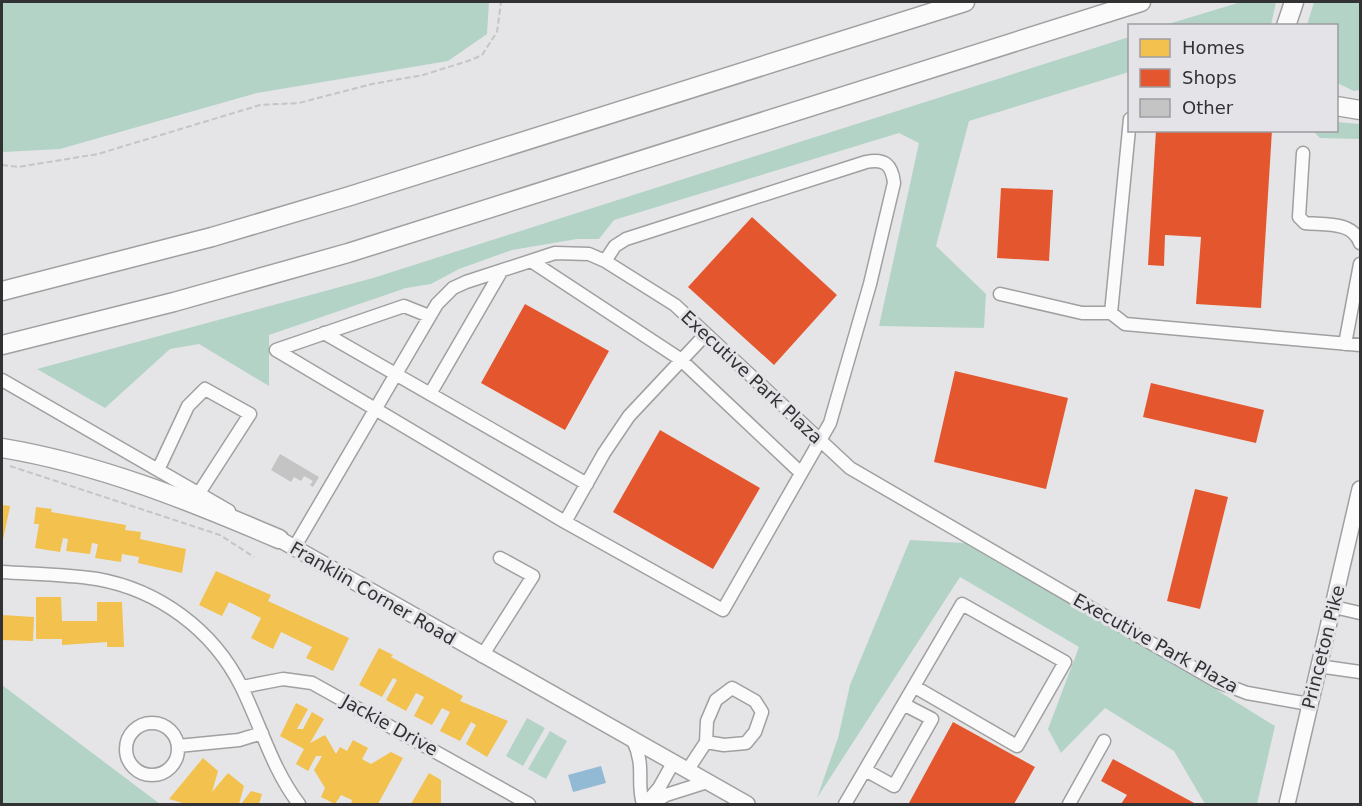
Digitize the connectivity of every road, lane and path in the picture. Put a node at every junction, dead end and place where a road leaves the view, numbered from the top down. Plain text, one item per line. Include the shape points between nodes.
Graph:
1 (501, 2) edge
2 (965, 2) edge
3 (1141, 2) edge
4 (1293, 2) edge
5 (1287, 24) edge
6 (1338, 106) edge
7 (1360, 110) edge
8 (1129, 132) edge
9 (1303, 153) dead end
10 (2, 165) edge
11 (1360, 243) edge
12 (531, 261) junction
13 (605, 261) junction
14 (1360, 264) edge
15 (502, 270) junction
16 (2, 291) edge
17 (1000, 294) dead end
18 (1111, 313) junction
19 (429, 316) junction
20 (324, 333) junction
21 (706, 334) junction
22 (1345, 344) junction
23 (5, 345) edge
24 (1360, 345) edge
25 (681, 359) junction
26 (395, 376) junction
27 (2, 380) edge
28 (430, 393) junction
29 (375, 410) junction
30 (821, 440) junction
31 (2, 448) edge
32 (2, 463) edge
33 (158, 470) junction
34 (801, 473) junction
35 (587, 483) junction
36 (1360, 489) edge
37 (199, 493) junction
38 (565, 522) junction
39 (287, 544) junction
40 (254, 557) dead end
41 (500, 558) dead end
42 (2, 572) edge
43 (1334, 607) junction
44 (1360, 614) edge
45 (482, 656) junction
46 (1318, 666) junction
47 (1360, 672) edge
48 (242, 687) junction
49 (915, 687) junction
50 (1309, 704) junction
51 (905, 705) junction
52 (262, 733) junction
53 (633, 740) junction
54 (1104, 741) dead end
55 (706, 742) junction
56 (178, 746) junction
57 (673, 763) junction
58 (865, 770) junction
59 (687, 771) junction
60 (707, 782) junction
61 (299, 804) edge
62 (530, 804) edge
63 (644, 804) edge
64 (651, 804) edge
65 (747, 804) edge
66 (846, 804) edge
67 (1069, 804) edge
68 (1287, 804) edge

1 - 10 path via 497,32 482,55 471,60 299,103 260,105 98,154 18,167
2 - 16 highway via 350,196 212,237
3 - 23 highway via 348,253
4 - 5 highway
6 - 7 highway
8 - 18 street
9 - 11 street via 1299,217 1305,223 1342,226 1358,236
12 - 13 street, Executive Park Plaza via 571,252
12 - 15 street, Executive Park Plaza
12 - 25 street
13 - 21 street, Executive Park Plaza via 675,305
13 - 30 street via 615,246 626,239 866,162 886,162 893,171 894,183 870,284 830,423
14 - 22 street
15 - 19 street, Executive Park Plaza via 453,288
15 - 28 street
17 - 18 street via 1082,313
18 - 22 street via 1125,324
19 - 20 street via 404,306
19 - 26 street, Executive Park Plaza
20 - 26 street
20 - 29 street via 276,350
21 - 25 street
21 - 30 street, Executive Park Plaza
22 - 24 street
25 - 34 street
25 - 35 street via 629,416
26 - 28 street
26 - 29 street, Executive Park Plaza
27 - 33 street, Franklin Corner Road
28 - 35 street
29 - 38 street
29 - 39 street, Executive Park Plaza
30 - 34 street
30 - 50 street, Executive Park Plaza via 850,468 1218,682 1247,693
31 - 39 highway via 127,478
32 - 40 path via 220,535
33 - 37 street, Franklin Corner Road
33 - 37 street via 188,406 205,389 250,414
34 - 38 street via 723,610
35 - 38 street
36 - 43 main road, Princeton Pike
37 - 39 street, Franklin Corner Road
39 - 45 main road, Franklin Corner Road
41 - 45 street via 533,576
42 - 48 street via 95,579 144,593 166,604 201,631 227,661
43 - 44 street
43 - 46 main road, Princeton Pike
45 - 53 main road, Franklin Corner Road
46 - 47 street
46 - 50 main road, Princeton Pike
48 - 52 street
48 - 62 street, Jackie Drive via 283,679 312,683
49 - 49 street via 1017,746 1065,662 962,604
49 - 51 street
50 - 68 main road, Princeton Pike
51 - 58 street
51 - 58 street via 932,718 894,786
52 - 56 street via 239,740
52 - 61 street via 284,783
53 - 57 main road, Franklin Corner Road
53 - 63 street via 642,767 640,795
54 - 67 street
55 - 55 street via 746,743 762,712 755,701 732,688 727,690 716,700 707,721
55 - 59 street
56 - 56 street via 170,730 154,723 136,728 126,750 133,768 152,775 161,774 174,763
57 - 59 main road, Franklin Corner Road
57 - 63 street
58 - 66 street
59 - 60 main road, Franklin Corner Road
60 - 64 street
60 - 65 main road, Franklin Corner Road

